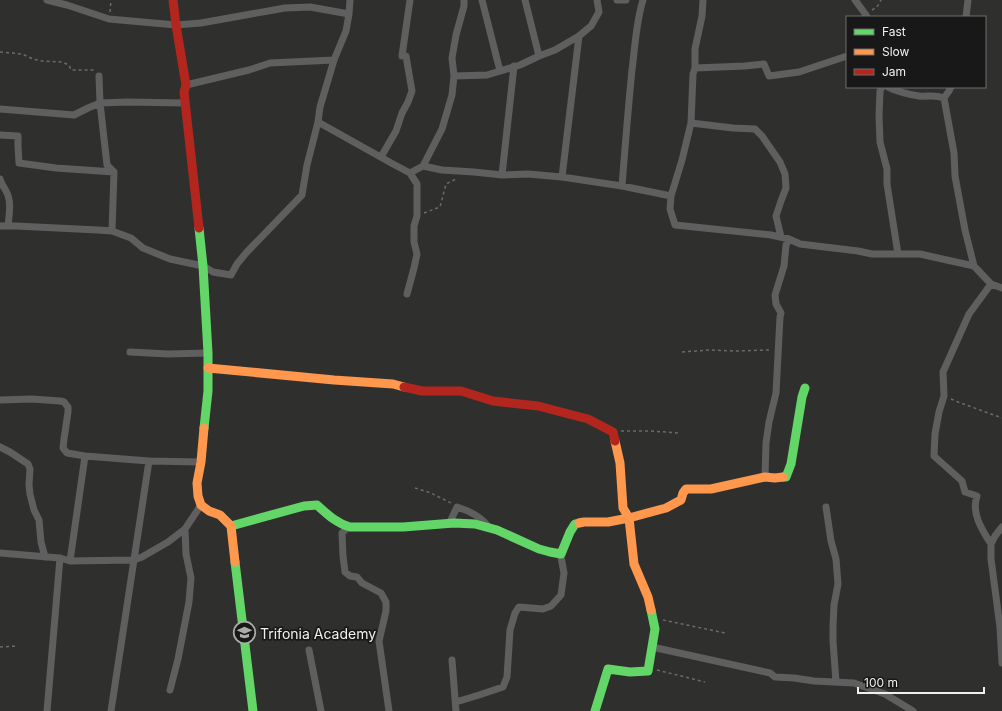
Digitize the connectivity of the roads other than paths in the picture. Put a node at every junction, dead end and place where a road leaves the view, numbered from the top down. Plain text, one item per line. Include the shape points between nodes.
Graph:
1 (47, 0) edge
2 (173, 0) edge
3 (350, 0) edge
4 (410, 0) edge
5 (464, 0) edge
6 (482, 0) edge
7 (525, 0) edge
8 (597, 0) edge
9 (616, 0) edge
10 (626, 0) edge
11 (643, 0) edge
12 (703, 0) edge
13 (855, 0) edge
14 (968, 0) edge
15 (349, 14) junction
16 (866, 16) edge
17 (966, 16) edge
18 (176, 25) junction
19 (579, 36) junction
20 (539, 56) junction
21 (846, 56) edge
22 (334, 60) junction
23 (514, 66) junction
24 (695, 68) junction
25 (500, 71) junction
26 (99, 76) road end
27 (454, 76) junction
28 (186, 84) junction
29 (882, 88) edge
30 (890, 88) edge
31 (951, 88) edge
32 (944, 98) junction
33 (100, 103) junction
34 (185, 103) junction
35 (0, 109) edge
36 (318, 122) junction
37 (691, 123) junction
38 (0, 135) edge
39 (381, 158) junction
40 (423, 166) junction
41 (114, 172) junction
42 (410, 172) junction
43 (502, 175) junction
44 (562, 177) junction
45 (0, 179) edge
46 (622, 186) junction
47 (671, 196) junction
48 (0, 226) edge
49 (8, 226) junction
50 (112, 231) junction
51 (781, 237) junction
52 (789, 239) junction
53 (898, 254) junction
54 (203, 266) junction
55 (974, 266) junction
56 (990, 284) junction
57 (1002, 288) edge
58 (406, 294) dead end
59 (130, 352) dead end
60 (208, 353) junction
61 (208, 368) junction
62 (805, 388) dead end
63 (0, 400) edge
64 (0, 447) edge
65 (85, 456) junction
66 (150, 461) junction
67 (201, 462) junction
68 (765, 477) junction
69 (201, 505) junction
70 (826, 507) dead end
71 (629, 518) junction
72 (449, 524) junction
73 (231, 526) junction
74 (488, 526) junction
75 (348, 527) junction
76 (1002, 527) edge
77 (185, 529) junction
78 (991, 544) junction
79 (0, 553) edge
80 (561, 554) junction
81 (44, 557) junction
82 (60, 558) junction
83 (134, 560) junction
84 (70, 561) junction
85 (1001, 627) edge
86 (652, 647) junction
87 (309, 650) dead end
88 (452, 660) dead end
89 (1002, 663) edge
90 (836, 682) junction
91 (170, 690) dead end
92 (456, 702) junction
93 (47, 711) edge
94 (111, 711) edge
95 (252, 711) edge
96 (321, 711) edge
97 (389, 711) edge
98 (456, 711) edge
99 (595, 711) edge
100 (912, 711) edge

1 - 18 street via 109,19
2 - 18 street
3 - 15 street
4 - 39 street via 402,56 406,56 412,91 396,131
5 - 27 street via 452,58
6 - 25 street
7 - 20 street
8 - 19 street via 599,12 591,26
9 - 10 street
11 - 46 street via 633,63
12 - 24 street via 695,49
13 - 16 street
14 - 17 street
15 - 18 street via 310,7 285,8
15 - 22 street via 346,31
18 - 28 street
19 - 20 street
19 - 44 street
20 - 23 street
21 - 24 street via 799,72 769,76 764,64
22 - 28 street via 270,63
22 - 36 street
23 - 25 street
23 - 43 street
24 - 37 street
25 - 27 street via 487,75
26 - 33 street
27 - 40 street via 452,95 442,129
28 - 34 street
29 - 53 street via 880,142
30 - 32 street via 918,96
31 - 32 street
32 - 55 street via 954,153 955,176
33 - 34 street
33 - 35 street via 74,115
33 - 41 street via 107,165
34 - 54 street
36 - 39 street
36 - 54 street via 302,195 246,253 231,275 213,272
37 - 47 street
37 - 51 street via 755,129 762,136 785,174 786,188 776,216
38 - 41 street via 18,136 19,163
39 - 42 street
40 - 42 street
40 - 43 street
41 - 50 street
42 - 58 street via 417,184 417,216 414,226 416,254
43 - 44 street
44 - 46 street
45 - 49 street via 10,202
46 - 47 street
47 - 51 street via 670,209 675,225
48 - 49 street
49 - 50 street
50 - 54 street via 170,259
51 - 52 street
52 - 53 street via 800,244 872,254
52 - 68 street via 775,295 781,313 776,393 766,443
53 - 55 street via 920,254
54 - 60 street
55 - 56 street
56 - 57 street
56 - 78 street via 969,314 943,372 944,396 935,434 934,456 962,481 965,492 977,496 976,514 981,530
59 - 60 street
60 - 61 street
61 - 67 street
61 - 71 street via 393,384 422,391 461,391 493,401 538,406 588,420 613,432 620,463 623,508
62 - 68 street via 791,464 786,477
63 - 65 street via 64,402 68,412 63,448 68,453
64 - 81 street via 28,464 30,469 30,494 39,520
65 - 66 street
65 - 84 street
66 - 67 street
66 - 83 street
67 - 69 street via 197,483
68 - 71 street via 712,490 686,489 681,500 674,505
69 - 73 street via 220,515
69 - 77 street
70 - 90 street via 836,558 838,584 833,626
71 - 80 street via 574,524
71 - 86 street via 634,564 648,597 655,629
72 - 74 street
72 - 74 street via 458,507 474,514
72 - 75 street
73 - 75 street via 281,511 317,505 337,522
73 - 95 street
74 - 80 street via 552,553
75 - 97 street via 342,533 345,572 381,593 386,602 378,641
76 - 78 street
77 - 83 street via 168,542
77 - 91 street via 186,554 191,578 189,602
78 - 85 street
79 - 81 street
80 - 92 street via 564,573 561,595 551,606 543,609 519,607 515,613 510,630 507,677 503,687
81 - 82 street
82 - 84 street
82 - 93 street
83 - 84 street
83 - 94 street
85 - 89 street
86 - 90 street via 770,673 775,677
86 - 99 street via 648,670 630,672 608,669
87 - 96 street
88 - 92 street
90 - 100 street via 854,683 885,694
92 - 98 street

